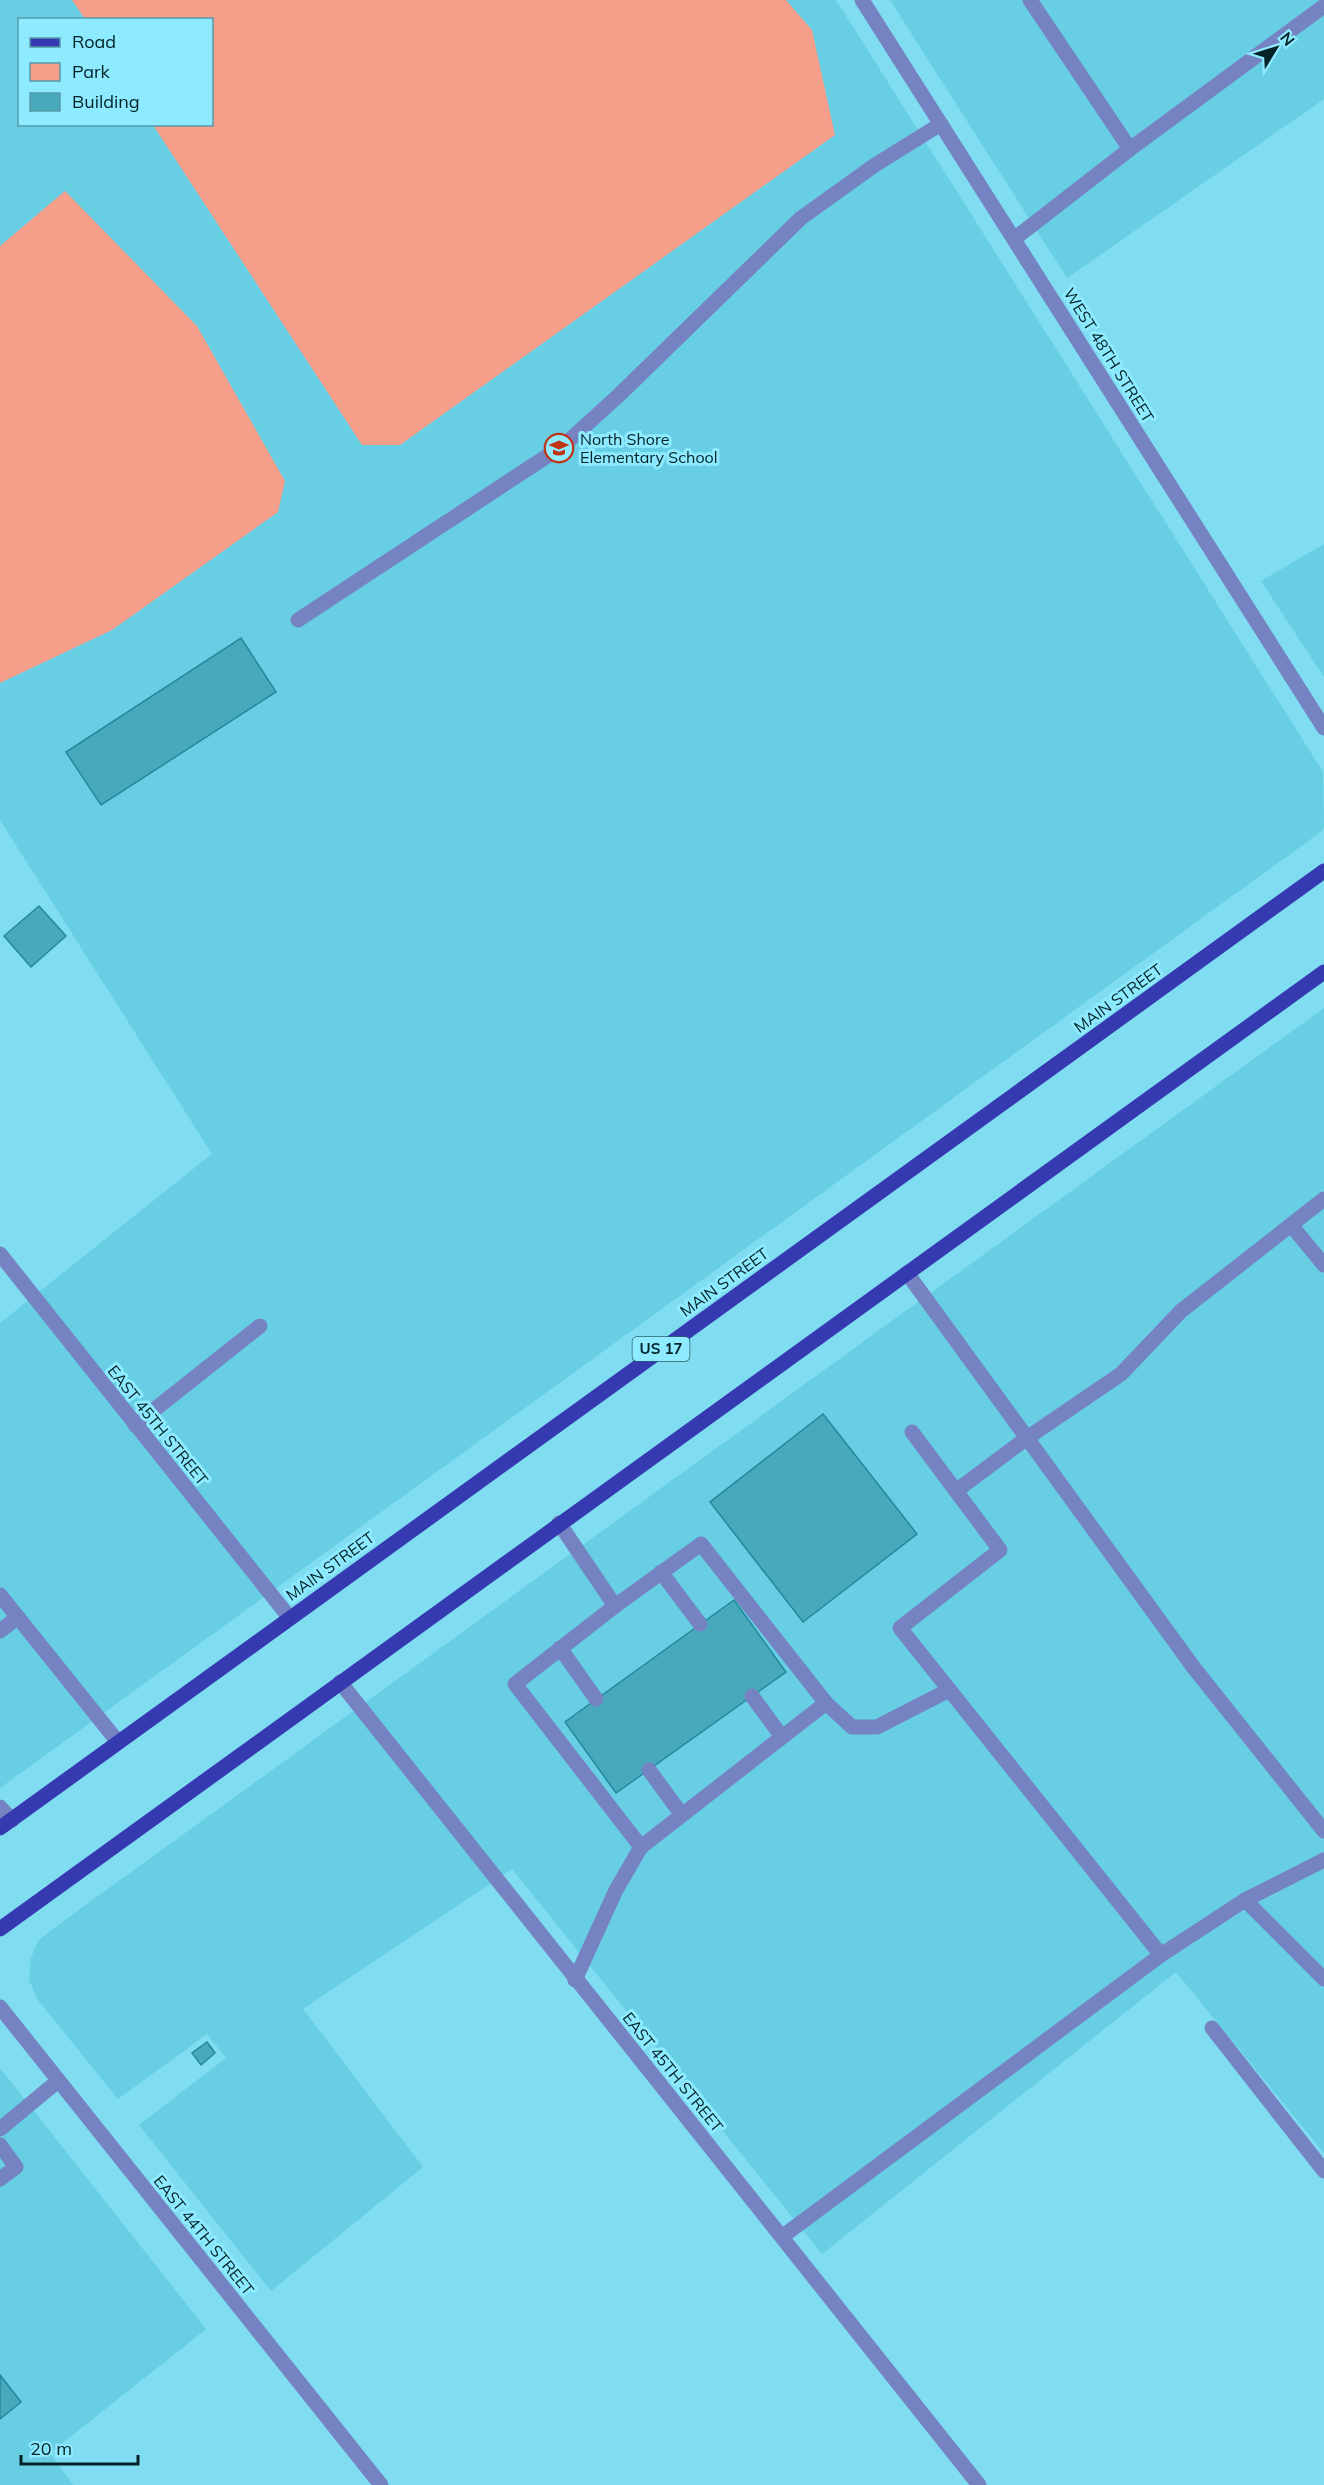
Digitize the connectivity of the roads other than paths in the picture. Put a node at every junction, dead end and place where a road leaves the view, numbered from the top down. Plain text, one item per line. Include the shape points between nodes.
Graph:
1 (862, 0) edge
2 (1030, 0) edge
3 (1324, 6) edge
4 (941, 124) junction
5 (1130, 149) junction
6 (1014, 238) junction
7 (298, 620) dead end
8 (1324, 728) edge
9 (1324, 871) edge
10 (1324, 972) edge
11 (1324, 1199) edge
12 (1292, 1225) junction
13 (0, 1254) edge
14 (1324, 1265) edge
15 (907, 1273) junction
16 (260, 1326) dead end
17 (135, 1425) junction
18 (912, 1432) dead end
19 (1027, 1438) junction
20 (956, 1491) junction
21 (559, 1523) junction
22 (662, 1572) junction
23 (0, 1595) edge
24 (615, 1606) junction
25 (18, 1617) junction
26 (289, 1617) junction
27 (700, 1624) dead end
28 (0, 1631) edge
29 (560, 1648) junction
30 (340, 1682) junction
31 (949, 1690) junction
32 (752, 1696) dead end
33 (596, 1699) dead end
34 (826, 1703) junction
35 (782, 1737) junction
36 (118, 1742) junction
37 (649, 1770) dead end
38 (0, 1808) edge
39 (682, 1815) junction
40 (6, 1824) edge
41 (1324, 1831) edge
42 (641, 1848) junction
43 (1324, 1860) edge
44 (1245, 1900) junction
45 (0, 1929) edge
46 (1161, 1955) junction
47 (1324, 1979) edge
48 (575, 1980) junction
49 (0, 2007) edge
50 (1212, 2028) dead end
51 (58, 2081) junction
52 (0, 2129) edge
53 (0, 2145) edge
54 (1324, 2170) edge
55 (0, 2179) edge
56 (783, 2236) junction
57 (381, 2485) edge
58 (979, 2485) edge

1 - 4 street, WEST 48TH STREET
2 - 5 street
3 - 5 street
4 - 6 street, WEST 48TH STREET
4 - 7 street via 801,218 564,445
5 - 6 street
6 - 8 street, WEST 48TH STREET
9 - 26 main road, MAIN STREET / US 17
10 - 15 main road
11 - 12 street
12 - 14 street
12 - 19 street via 1182,1311 1121,1374
13 - 17 street, EAST 45TH STREET
15 - 19 street
15 - 21 main road
16 - 17 street
17 - 26 street, EAST 45TH STREET
18 - 20 street
19 - 20 street
19 - 41 street via 1194,1668
20 - 31 street via 1000,1550 900,1628
21 - 24 street
21 - 30 main road
22 - 24 street
22 - 27 street
22 - 34 street via 702,1544
23 - 25 street
24 - 29 street
25 - 28 street
25 - 36 street
26 - 36 main road, MAIN STREET / US 17
29 - 33 street
29 - 42 street via 515,1684
30 - 45 main road
30 - 48 street, EAST 45TH STREET
31 - 34 street via 877,1727 852,1727
31 - 46 street
32 - 35 street
34 - 35 street
35 - 39 street
36 - 40 main road, MAIN STREET / US 17
37 - 39 street
38 - 40 street
39 - 42 street
42 - 48 street via 616,1890
43 - 44 street
44 - 46 street
44 - 47 street
46 - 56 street
48 - 56 street, EAST 45TH STREET
49 - 51 street, EAST 44TH STREET
50 - 54 street
51 - 52 street
51 - 57 street, EAST 44TH STREET
53 - 55 street via 16,2167
56 - 58 street, EAST 45TH STREET

